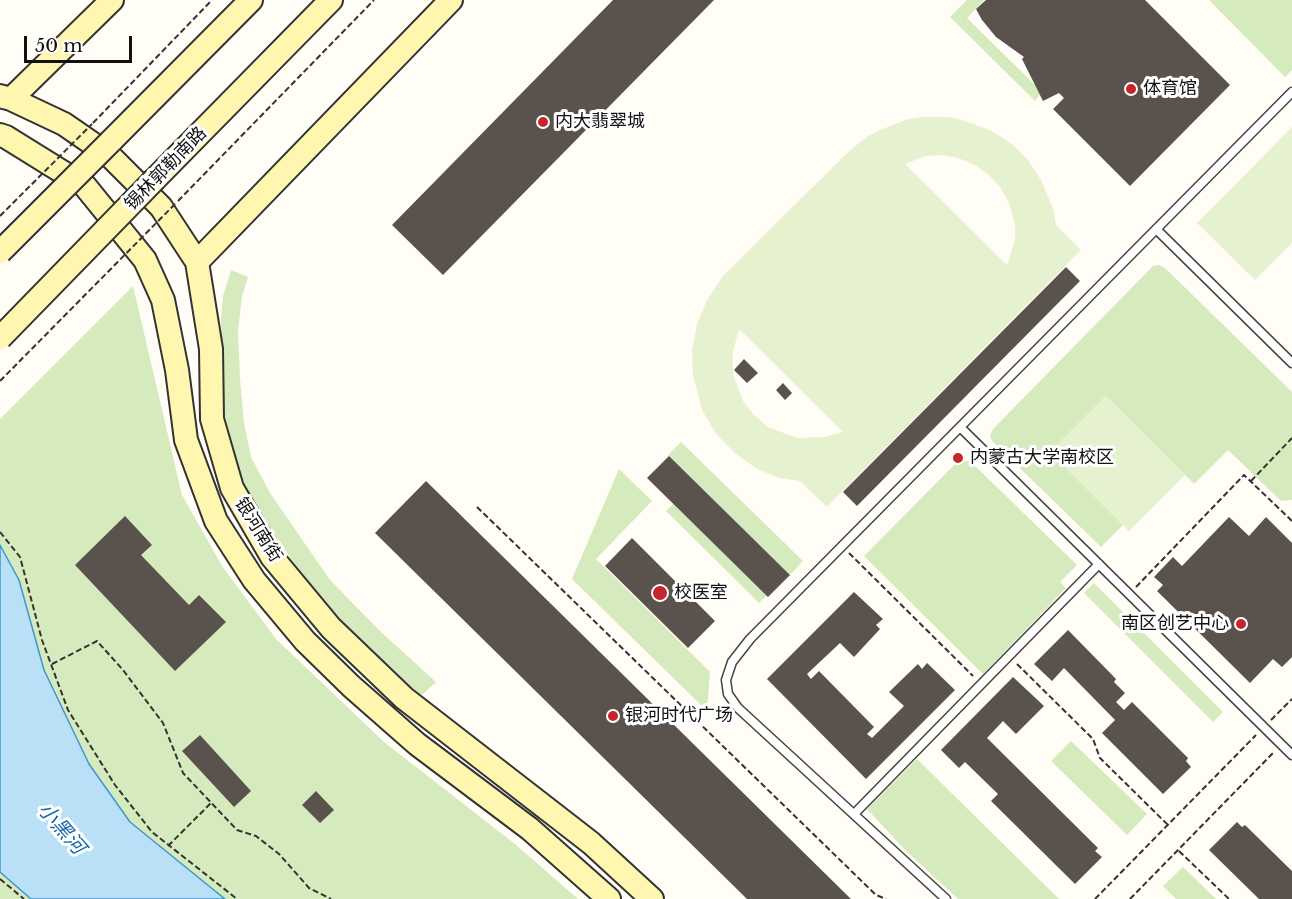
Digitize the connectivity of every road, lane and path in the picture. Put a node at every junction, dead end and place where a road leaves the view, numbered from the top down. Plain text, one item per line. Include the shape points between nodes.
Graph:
1 (112, 0) edge
2 (212, 0) edge
3 (251, 0) edge
4 (332, 0) edge
5 (374, 0) edge
6 (451, 0) edge
7 (1292, 92) edge
8 (6, 98) edge
9 (0, 135) edge
10 (0, 216) edge
11 (1156, 229) junction
12 (0, 252) edge
13 (197, 262) junction
14 (0, 338) edge
15 (1292, 363) edge
16 (0, 381) edge
17 (960, 427) junction
18 (1292, 438) edge
19 (1251, 481) junction
20 (477, 507) dead end
21 (1292, 521) edge
22 (0, 532) edge
23 (842, 546) junction
24 (1099, 564) junction
25 (1129, 594) junction
26 (1009, 656) junction
27 (51, 664) junction
28 (981, 684) junction
29 (1292, 699) edge
30 (1264, 727) junction
31 (1281, 744) junction
32 (1292, 755) edge
33 (211, 803) junction
34 (854, 814) junction
35 (1168, 825) junction
36 (168, 846) junction
37 (1178, 850) junction
38 (0, 879) edge
39 (24, 899) edge
40 (237, 899) edge
41 (331, 899) edge
42 (609, 899) edge
43 (652, 899) edge
44 (886, 899) edge
45 (946, 899) edge
46 (1095, 899) edge
47 (1130, 899) edge
48 (1228, 899) edge

1 - 8 main road
2 - 10 path, bridge
3 - 12 main road, bridge
4 - 14 main road, 锡林郭勒南路, bridge
5 - 16 path, bridge
6 - 13 main road
7 - 11 lane
8 - 13 main road, 银河南街 via 64,124 109,155 161,207
9 - 42 main road, 银河南街 via 85,186 145,260 163,300 186,440 216,521 254,580 305,641 359,693 417,744 530,829
11 - 15 lane
11 - 17 lane
13 - 43 main road, 银河南街 via 211,349 212,419 232,488 272,557 331,628 404,698 591,843
17 - 23 lane
17 - 24 lane
18 - 19 path
19 - 21 path
19 - 25 path via 1244,475
20 - 44 path via 876,895
22 - 27 path via 20,557
23 - 28 path
23 - 34 lane via 750,639 732,662 726,680 728,694 738,708
24 - 25 lane
24 - 26 lane
25 - 30 lane
26 - 28 lane
26 - 35 path via 1093,739 1100,758
27 - 33 path via 97,641 163,723 183,773
27 - 36 path via 68,710 115,785
28 - 34 lane
29 - 30 path
30 - 31 lane
30 - 35 path
31 - 32 lane
31 - 37 path
33 - 36 path
33 - 41 path via 237,830 256,836 279,854 309,888
34 - 45 lane
35 - 46 path
36 - 40 path
37 - 47 path
37 - 48 path
38 - 39 path

